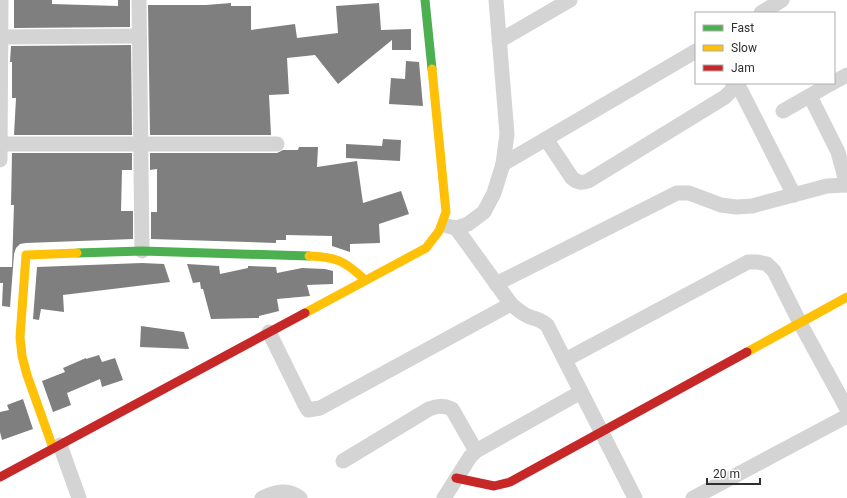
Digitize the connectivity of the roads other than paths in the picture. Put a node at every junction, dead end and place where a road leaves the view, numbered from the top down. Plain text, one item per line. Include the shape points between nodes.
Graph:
1 (1, 0) edge
2 (139, 0) edge
3 (426, 0) edge
4 (496, 0) edge
5 (570, 0) edge
6 (782, 0) edge
7 (763, 12) edge
8 (139, 36) junction
9 (1, 37) edge
10 (499, 41) junction
11 (695, 52) edge
12 (847, 75) edge
13 (835, 81) edge
14 (735, 84) edge
15 (737, 84) edge
16 (830, 84) edge
17 (810, 96) junction
18 (784, 110) dead end
19 (546, 139) junction
20 (0, 144) edge
21 (140, 144) junction
22 (277, 144) dead end
23 (0, 160) edge
24 (503, 164) junction
25 (847, 185) edge
26 (794, 195) junction
27 (449, 227) junction
28 (142, 251) junction
29 (365, 280) junction
30 (496, 284) junction
31 (847, 297) edge
32 (511, 304) junction
33 (800, 323) junction
34 (269, 332) junction
35 (565, 360) junction
36 (581, 392) junction
37 (847, 409) edge
38 (847, 416) edge
39 (601, 432) junction
40 (56, 446) junction
41 (476, 451) junction
42 (343, 461) dead end
43 (0, 477) edge
44 (456, 478) junction
45 (79, 498) edge
46 (262, 498) edge
47 (300, 498) edge
48 (444, 498) edge
49 (635, 498) edge
50 (693, 498) edge

1 - 9 street
2 - 8 street
3 - 27 street
4 - 10 street
5 - 10 street
6 - 7 street
8 - 9 street
8 - 21 street
9 - 20 street
10 - 24 street via 507,134
11 - 19 street
12 - 13 street
14 - 19 street via 725,98 588,181 577,182 572,178
15 - 26 street
16 - 17 street
17 - 18 street
17 - 25 street via 838,152
19 - 24 street
20 - 21 street
20 - 23 street
21 - 22 street
21 - 28 street
24 - 27 street via 494,193 484,212 468,224
25 - 26 street via 827,186
26 - 30 street via 752,206 736,207 677,192
27 - 29 street via 426,248
27 - 30 street
28 - 29 street via 326,257 347,264
28 - 40 street via 26,255 20,337 27,375
29 - 34 street
30 - 32 street
31 - 33 street
32 - 34 street via 314,410 308,410 305,405
32 - 35 street via 520,312 547,325
33 - 35 street via 774,271 767,264 748,262
33 - 37 street
33 - 39 street
34 - 40 street
35 - 36 street
36 - 39 street
36 - 41 street
38 - 50 street
39 - 44 street via 510,482 494,486
39 - 49 street
40 - 43 street
40 - 45 street
41 - 42 street via 452,409 438,406
41 - 44 street
44 - 48 street
46 - 47 street via 285,491

